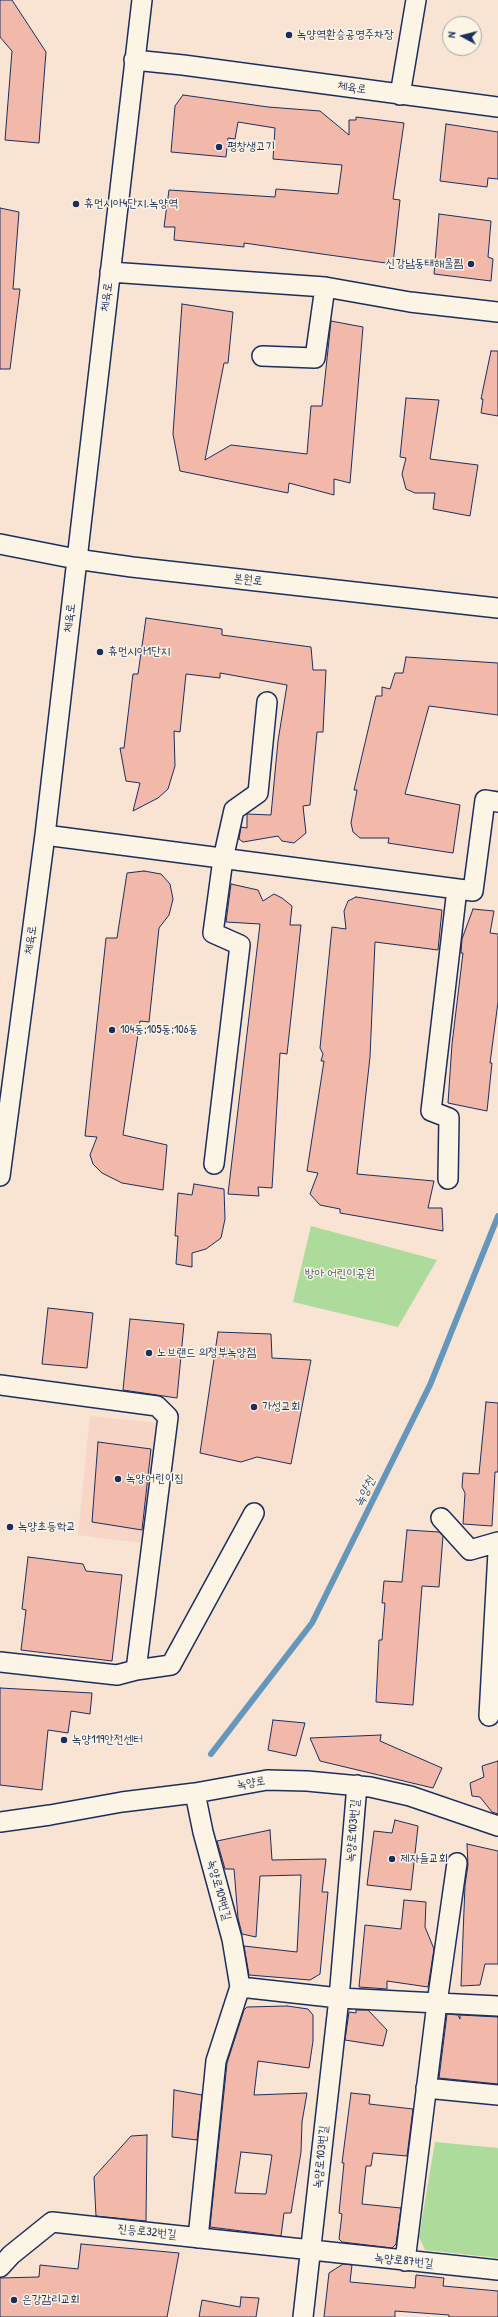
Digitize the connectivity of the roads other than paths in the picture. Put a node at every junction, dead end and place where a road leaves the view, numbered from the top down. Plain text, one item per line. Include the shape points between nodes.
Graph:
1 (142, 0) edge
2 (416, 0) edge
3 (134, 60) junction
4 (400, 95) junction
5 (498, 107) edge
6 (110, 272) junction
7 (325, 287) junction
8 (498, 312) edge
9 (262, 356) dead end
10 (0, 544) edge
11 (76, 559) junction
12 (498, 608) edge
13 (267, 702) dead end
14 (498, 802) edge
15 (45, 836) junction
16 (223, 858) junction
17 (457, 889) junction
18 (214, 1164) dead end
19 (0, 1176) edge
20 (448, 1179) dead end
21 (0, 1385) edge
22 (254, 1513) dead end
23 (441, 1518) dead end
24 (498, 1542) edge
25 (498, 1552) edge
26 (0, 1662) edge
27 (136, 1670) junction
28 (489, 1716) dead end
29 (357, 1784) junction
30 (196, 1793) junction
31 (0, 1822) edge
32 (498, 1826) edge
33 (457, 1863) dead end
34 (240, 1987) junction
35 (339, 1998) junction
36 (437, 2004) junction
37 (498, 2006) edge
38 (426, 2088) junction
39 (498, 2095) edge
40 (198, 2238) junction
41 (311, 2251) junction
42 (405, 2261) junction
43 (0, 2267) edge
44 (498, 2270) edge
45 (303, 2317) edge

1 - 3 street, 체육로
2 - 4 street
3 - 4 street, 체육로
3 - 6 street, 체육로
4 - 5 street, 체육로
6 - 7 street
6 - 11 street, 체육로
7 - 8 street via 410,302
7 - 9 street via 315,358
10 - 11 street, 본원로
11 - 12 street, 본원로
11 - 15 street, 체육로
13 - 16 street via 258,793 234,810
14 - 17 street via 485,800 473,891
15 - 16 street
15 - 19 street, 체육로
16 - 17 street
16 - 18 street via 213,933 240,945
17 - 20 street via 430,1111 449,1118
21 - 27 street via 157,1406 168,1417
22 - 27 street via 171,1665
23 - 24 street via 470,1550
25 - 28 street
26 - 27 street via 117,1675
29 - 30 street, 녹양로 via 267,1780
29 - 32 street, 녹양로 via 410,1796
29 - 35 street, 녹양로103번길
30 - 31 street, 녹양로
30 - 34 street, 녹양로109번길 via 203,1832 232,1939
33 - 36 street
34 - 35 street
34 - 40 street via 216,2061
35 - 36 street
35 - 41 street, 녹양로103번길
36 - 37 street
36 - 38 street
38 - 39 street
38 - 42 street
40 - 41 street, 진등로32번길
40 - 43 street, 진등로32번길 via 52,2222
41 - 42 street, 녹양로87번길
41 - 45 street, 녹양로103번길
42 - 44 street, 녹양로87번길

